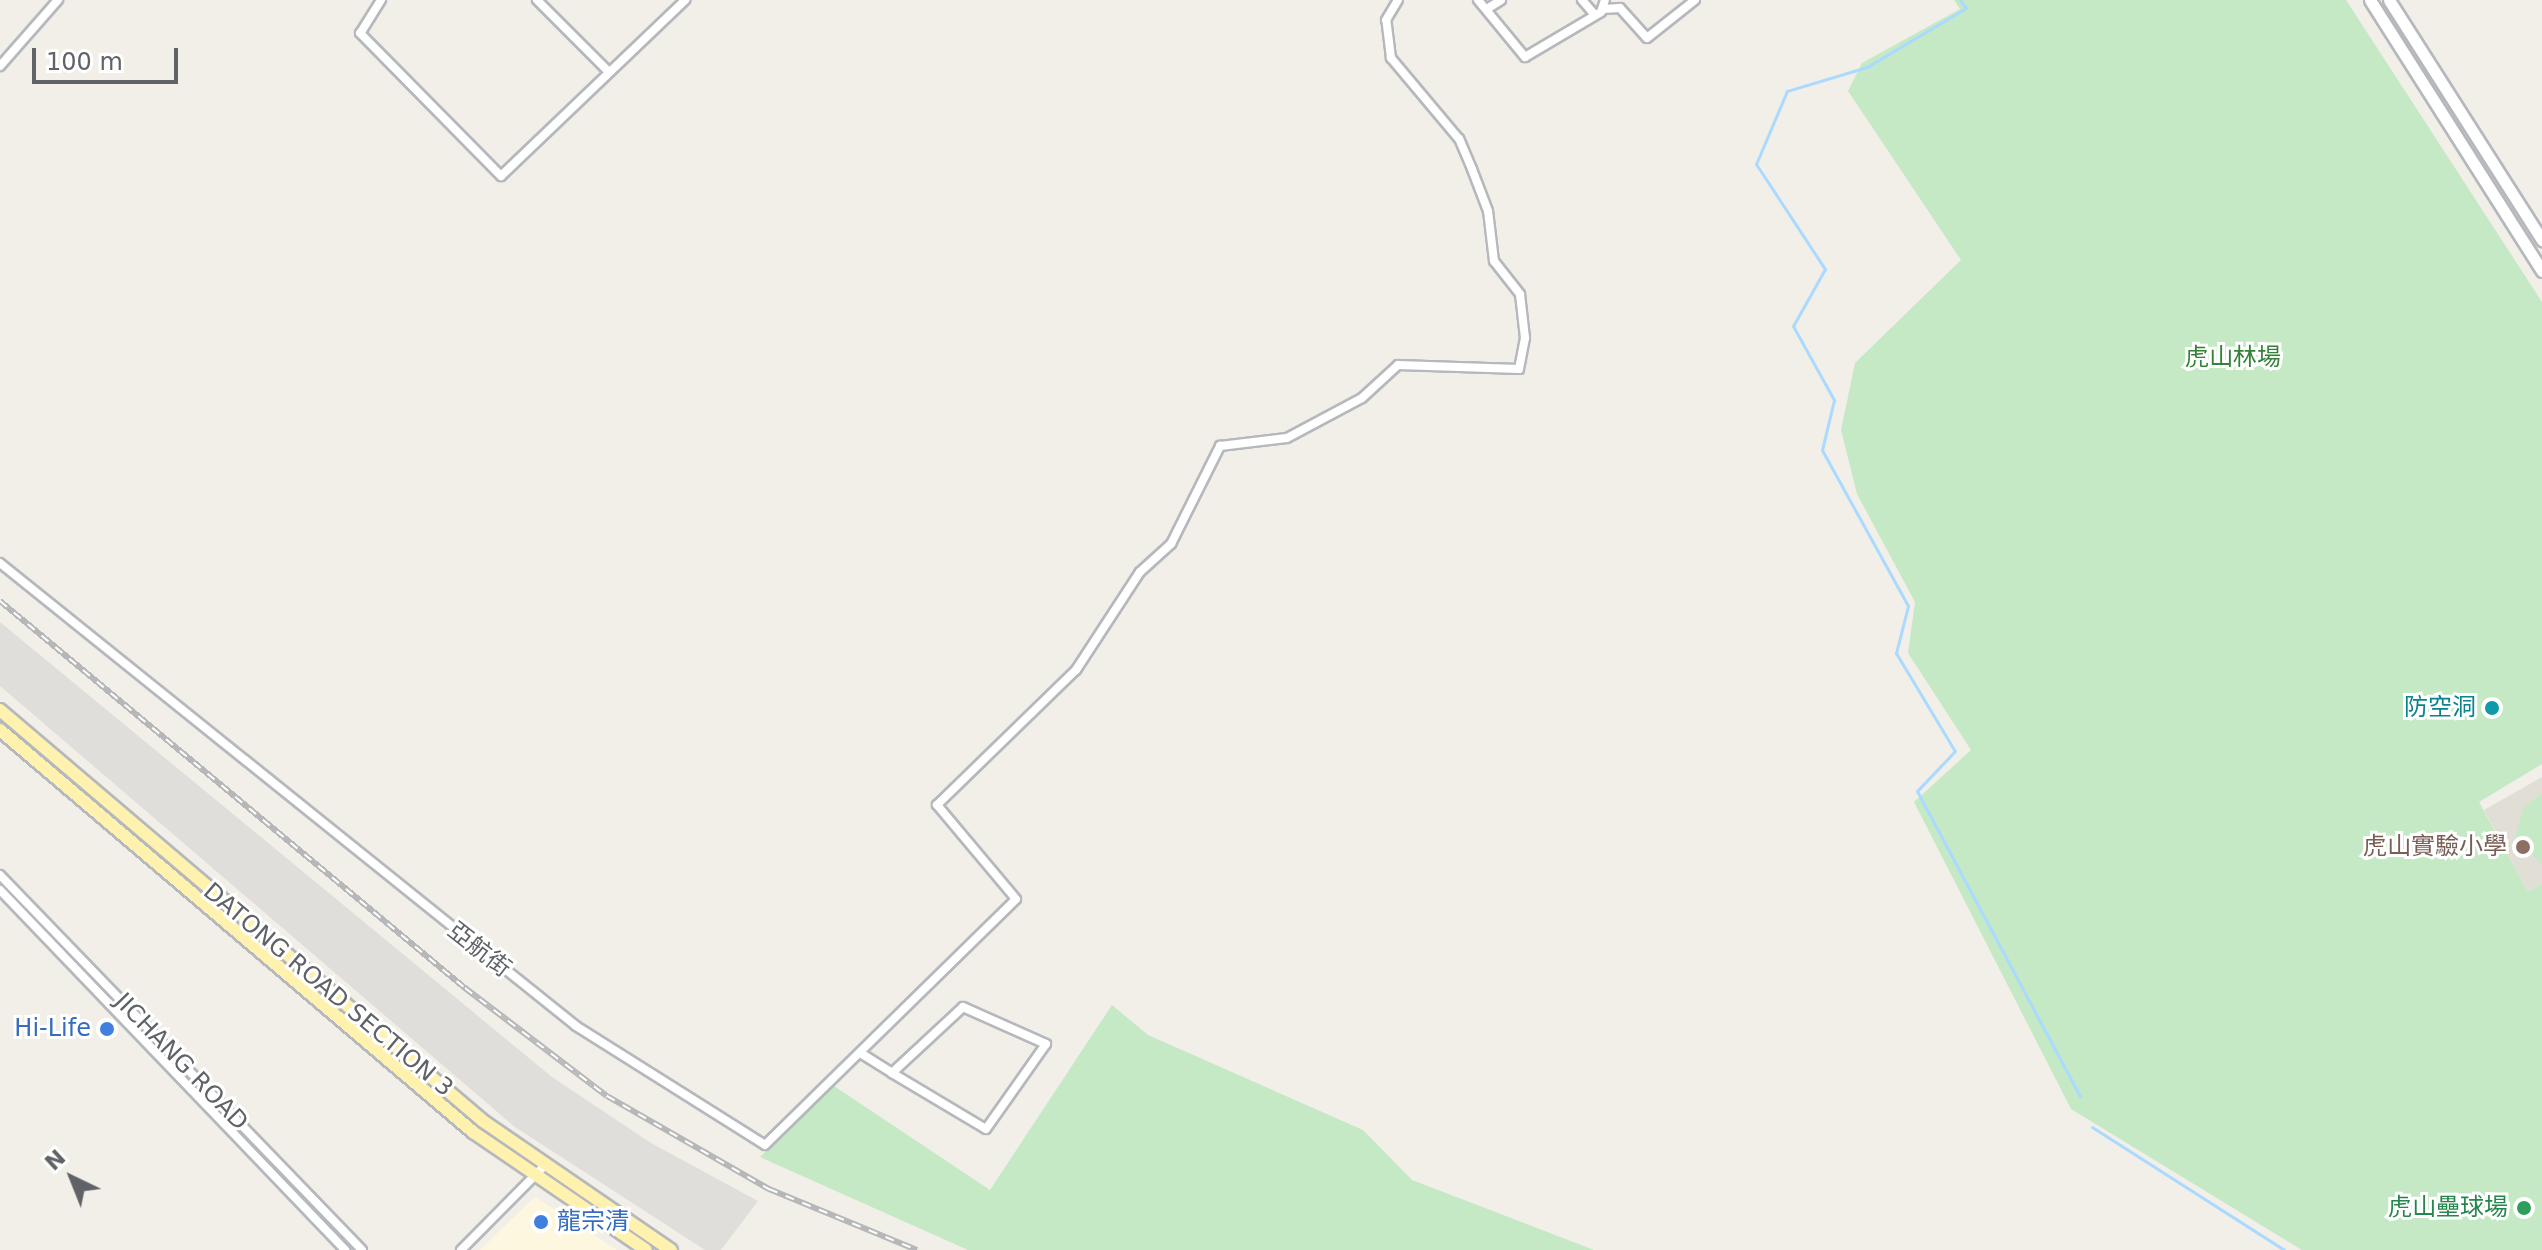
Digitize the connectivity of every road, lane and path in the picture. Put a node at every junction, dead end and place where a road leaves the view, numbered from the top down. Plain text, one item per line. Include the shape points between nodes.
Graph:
1 (58, 0) edge
2 (381, 0) edge
3 (537, 0) edge
4 (685, 0) edge
5 (1398, 0) edge
6 (1478, 0) edge
7 (1501, 0) edge
8 (1695, 0) edge
9 (2370, 0) edge
10 (2389, 0) edge
11 (1582, 3) edge
12 (1490, 7) junction
13 (1603, 7) edge
14 (0, 66) edge
15 (609, 72) junction
16 (2542, 240) edge
17 (2542, 271) edge
18 (0, 563) edge
19 (0, 710) edge
20 (0, 730) edge
21 (0, 875) edge
22 (0, 890) edge
23 (862, 1054) junction
24 (892, 1073) junction
25 (543, 1167) junction
26 (533, 1178) junction
27 (345, 1250) edge
28 (362, 1250) edge
29 (461, 1250) edge
30 (646, 1250) edge
31 (671, 1250) edge

1 - 14 street
2 - 15 street via 360,33 501,176
3 - 15 street
4 - 15 street
5 - 23 street, 亞航街 via 1386,20 1396,71 1436,108 1472,169 1488,211 1494,261 1520,294 1525,338 1519,369 1398,365 1362,398 1287,438 1220,446 1171,544 1140,572 1076,670 937,805 1016,899
6 - 12 street
7 - 12 street
8 - 13 street via 1647,38 1620,8
9 - 17 street
10 - 16 street
11 - 13 street
12 - 13 street via 1525,57
18 - 23 street, 亞航街 via 576,1026 757,1144 765,1145
19 - 25 main road, DATONG ROAD SECTION 3
20 - 26 main road, DATONG ROAD SECTION 3
21 - 28 street, JICHANG ROAD
22 - 27 street, JICHANG ROAD
23 - 24 street
24 - 24 street via 963,1007 1046,1044 986,1129
25 - 26 street
25 - 31 main road, DATONG ROAD SECTION 3
26 - 29 street
26 - 30 main road, DATONG ROAD SECTION 3

